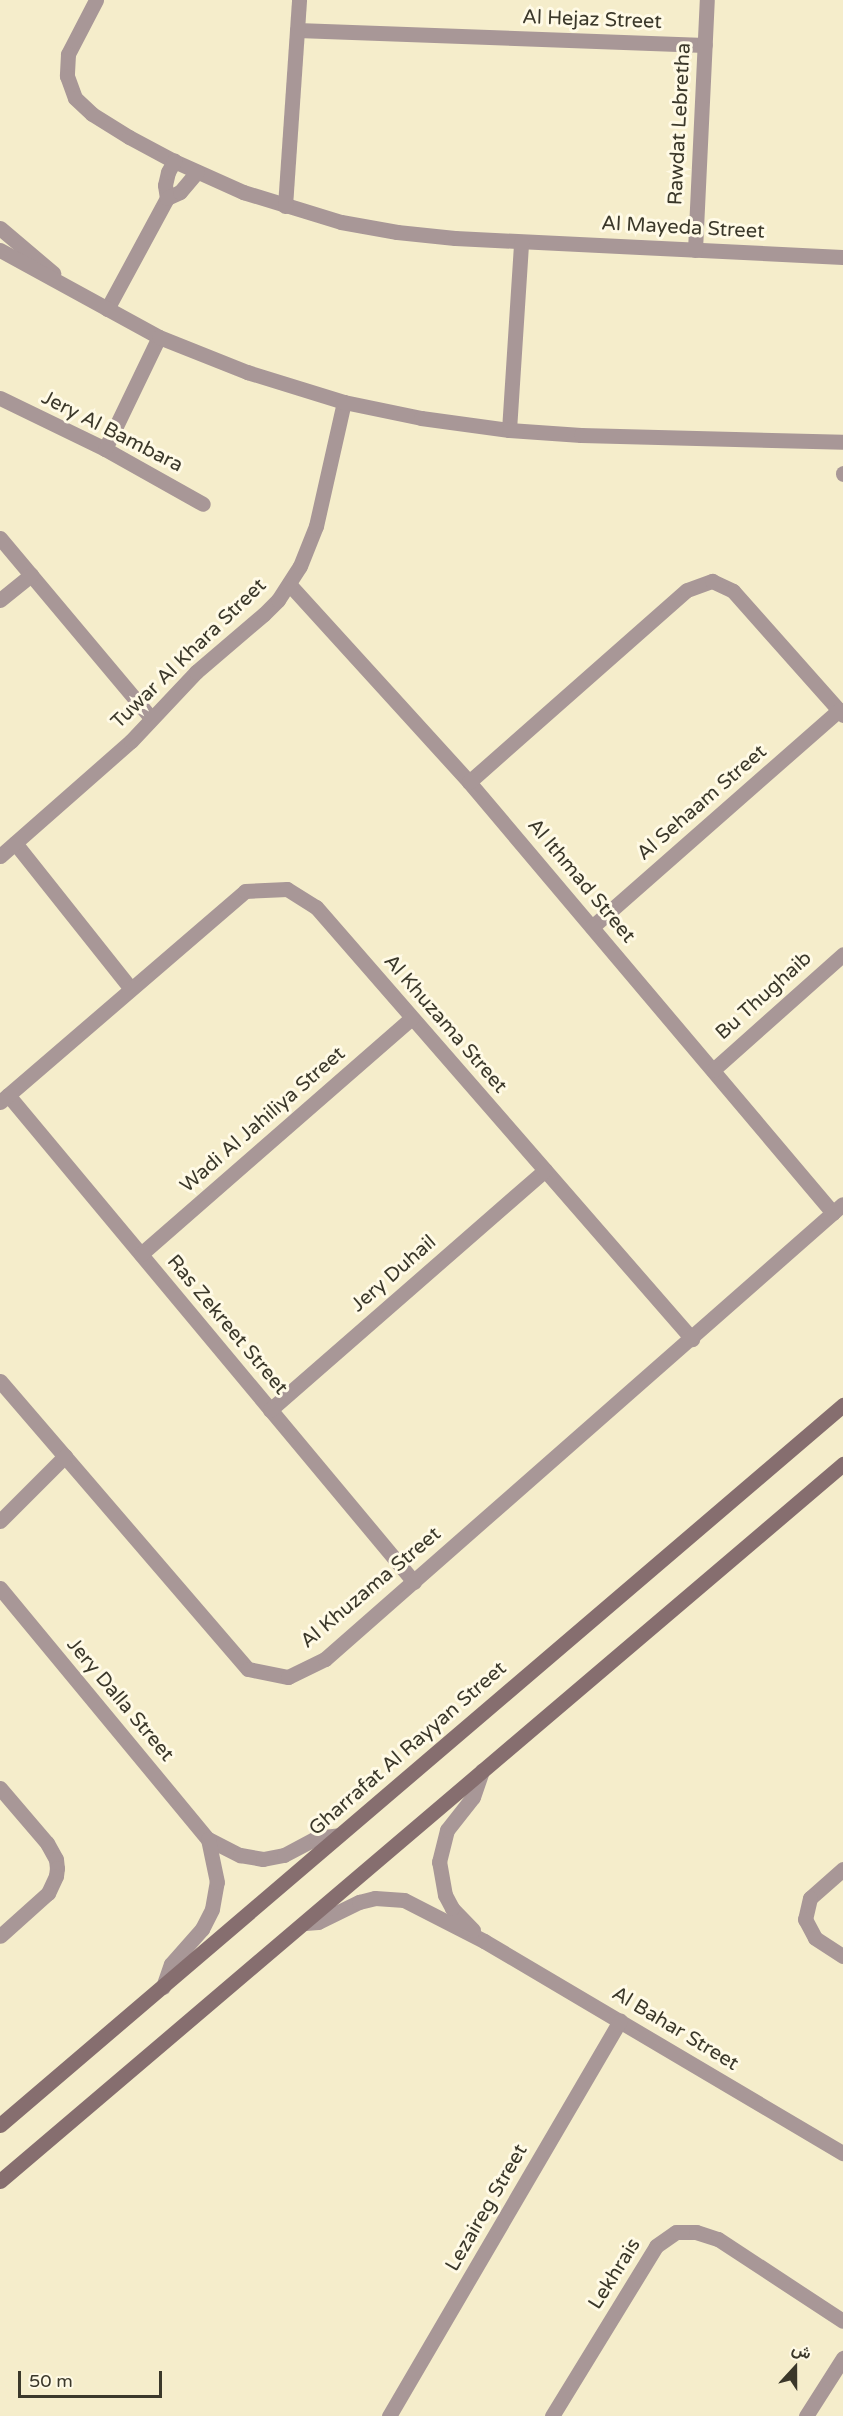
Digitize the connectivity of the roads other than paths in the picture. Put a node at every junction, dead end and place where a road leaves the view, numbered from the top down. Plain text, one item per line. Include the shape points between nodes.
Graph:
1 (96, 0) edge
2 (299, 0) edge
3 (707, 0) edge
4 (297, 30) junction
5 (705, 45) junction
6 (174, 161) junction
7 (197, 172) junction
8 (167, 198) junction
9 (285, 206) junction
10 (0, 228) edge
11 (521, 242) junction
12 (0, 250) edge
13 (695, 250) junction
14 (843, 257) edge
15 (69, 287) junction
16 (107, 309) junction
17 (159, 337) junction
18 (0, 398) edge
19 (344, 402) junction
20 (509, 430) junction
21 (843, 442) edge
22 (105, 449) junction
23 (203, 504) dead end
24 (0, 538) edge
25 (31, 575) junction
26 (290, 584) junction
27 (0, 600) edge
28 (841, 713) edge
29 (151, 718) junction
30 (469, 782) junction
31 (15, 843) junction
32 (0, 856) edge
33 (592, 927) junction
34 (843, 954) edge
35 (131, 989) junction
36 (412, 1018) junction
37 (713, 1070) junction
38 (4, 1099) edge
39 (545, 1170) junction
40 (838, 1209) edge
41 (141, 1254) junction
42 (692, 1339) junction
43 (0, 1381) edge
44 (843, 1405) edge
45 (270, 1410) junction
46 (65, 1456) junction
47 (843, 1464) edge
48 (0, 1521) edge
49 (414, 1582) junction
50 (0, 1588) edge
51 (482, 1772) junction
52 (0, 1788) edge
53 (339, 1835) junction
54 (208, 1839) junction
55 (843, 1869) edge
56 (305, 1923) junction
57 (0, 1936) edge
58 (484, 1941) junction
59 (843, 1956) edge
60 (163, 1987) junction
61 (620, 2020) junction
62 (0, 2125) edge
63 (843, 2153) edge
64 (0, 2181) edge
65 (843, 2321) edge
66 (843, 2358) edge
67 (389, 2416) edge
68 (552, 2416) edge
69 (806, 2416) edge

1 - 6 street, Al Mayeda Street via 68,54 70,88 92,114
2 - 4 street
3 - 5 street, Rawdat Lebretha
4 - 5 street, Al Hejaz Street
4 - 9 street
5 - 13 street, Rawdat Lebretha
6 - 7 street, Al Mayeda Street
6 - 8 street via 168,172
7 - 8 street via 180,192
7 - 9 street, Al Mayeda Street
8 - 16 street
9 - 11 street, Al Mayeda Street via 397,232
10 - 15 street
11 - 13 street, Al Mayeda Street
11 - 20 street
12 - 15 street
13 - 14 street, Al Mayeda Street
15 - 16 street
16 - 17 street
17 - 19 street via 247,372
17 - 22 street
18 - 22 street, Jery Al Bambara
19 - 20 street
19 - 26 street, Tuwar Al Khara Street via 316,526
20 - 21 street
22 - 23 street, Jery Al Bambara
24 - 25 street
25 - 27 street
25 - 29 street
26 - 29 street, Tuwar Al Khara Street via 264,614 196,672
26 - 30 street, Al Ithmad Street
28 - 30 street via 733,591 712,581 687,590
28 - 33 street, Al Sehaam Street
29 - 31 street, Tuwar Al Khara Street via 131,741
30 - 33 street, Al Ithmad Street
31 - 32 street, Tuwar Al Khara Street
31 - 35 street
33 - 37 street, Al Ithmad Street
34 - 37 street, Bu Thughaib
35 - 36 street, Al Khuzama Street via 245,891 287,889 316,907
35 - 38 street, Al Khuzama Street
36 - 39 street, Al Khuzama Street
36 - 41 street, Wadi Al Jahiliya Street
37 - 40 street, Al Ithmad Street
38 - 41 street, Ras Zekreet Street
39 - 42 street, Al Khuzama Street
39 - 45 street, Jery Duhail
40 - 42 street, Al Khuzama Street
41 - 45 street, Ras Zekreet Street
42 - 49 street, Al Khuzama Street
43 - 46 street, Al Khuzama Street
44 - 53 main road, Gharrafat Al Rayyan Street
45 - 49 street, Ras Zekreet Street
46 - 48 street
46 - 49 street, Al Khuzama Street via 248,1669 288,1677 325,1659
47 - 51 main road
50 - 54 street, Jery Dalla Street
51 - 56 main road
51 - 58 street, Al Bahar Street via 473,1797 447,1830 439,1862 452,1908
52 - 57 street via 47,1843 57,1868 48,1893
53 - 54 street, Jery Dalla Street via 316,1838 285,1855 263,1859 240,1855
53 - 60 main road, Gharrafat Al Rayyan Street
54 - 60 street, Jery Dalla Street via 216,1876 212,1909 202,1929 171,1964
55 - 59 street via 810,1898 806,1918 814,1938
56 - 58 street, Al Bahar Street via 332,1917 358,1902 391,1898 419,1906
56 - 64 main road
58 - 61 street, Al Bahar Street
60 - 62 main road, Gharrafat Al Rayyan Street
61 - 63 street, Al Bahar Street
61 - 67 street, Lezaireg Street
65 - 68 street, Lekhrais via 718,2239 696,2232 676,2232 656,2246
66 - 69 street

